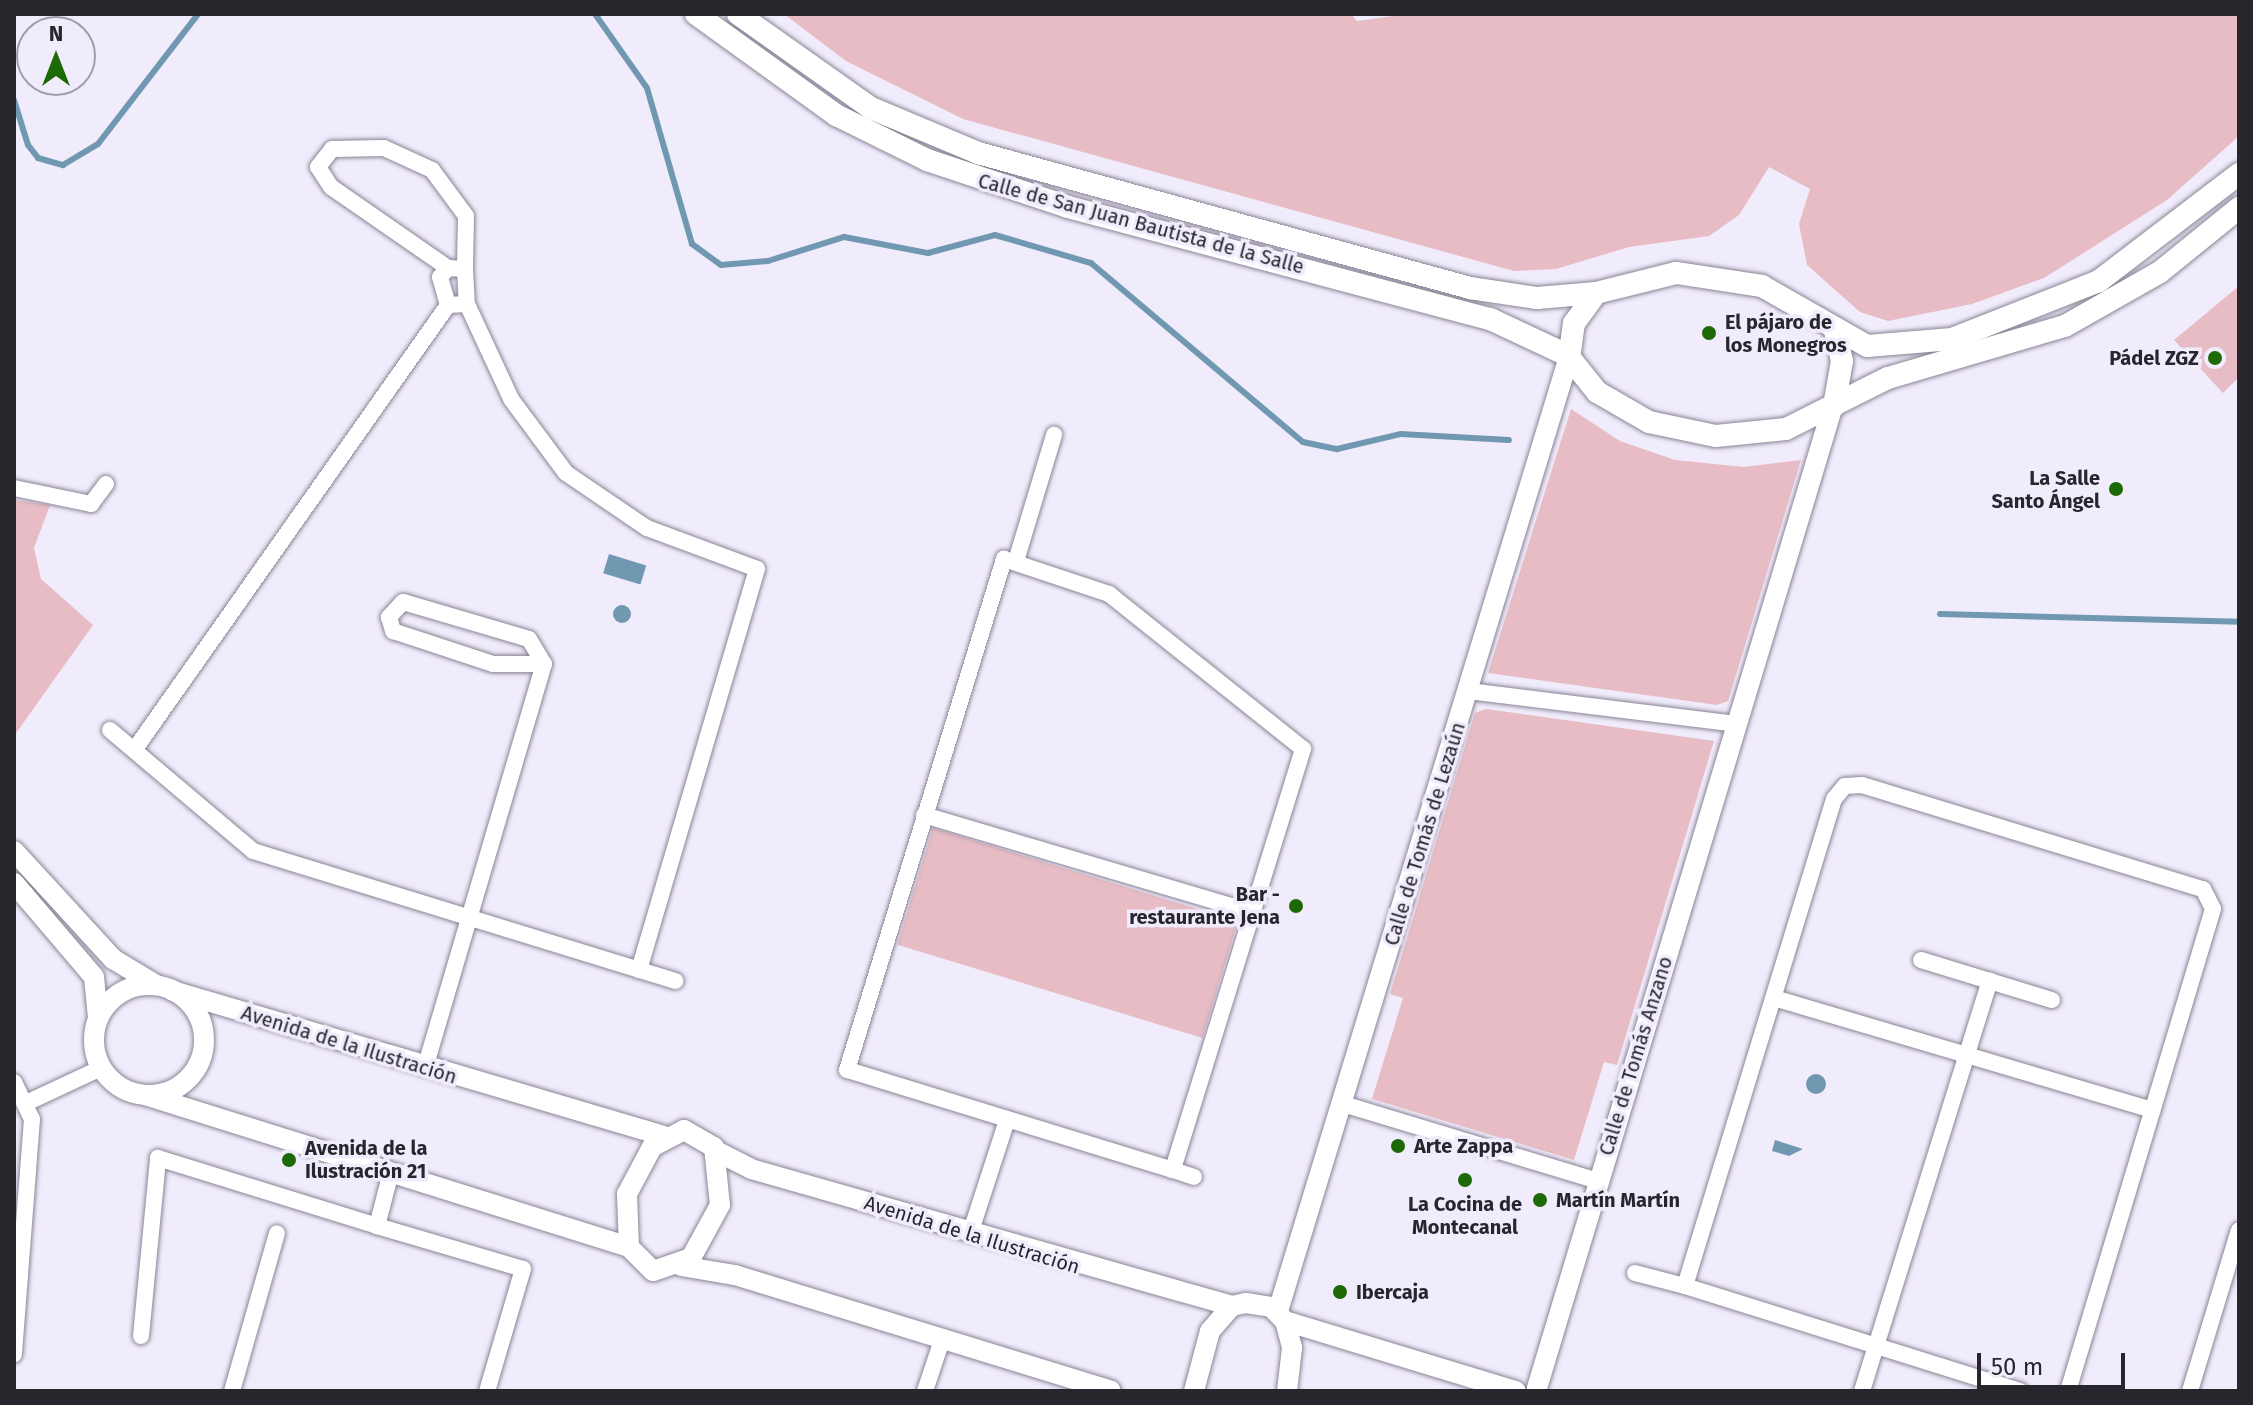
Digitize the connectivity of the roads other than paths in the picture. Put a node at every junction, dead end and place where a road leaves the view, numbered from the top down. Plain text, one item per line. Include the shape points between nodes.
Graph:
1 (696, 14) edge
2 (738, 14) edge
3 (2239, 174) edge
4 (2239, 208) edge
5 (456, 268) junction
6 (1596, 293) junction
7 (467, 304) junction
8 (448, 305) junction
9 (1835, 330) junction
10 (1569, 357) junction
11 (1833, 407) junction
12 (1054, 435) dead end
13 (106, 484) dead end
14 (14, 488) edge
15 (1016, 561) junction
16 (544, 664) junction
17 (1468, 691) junction
18 (1736, 724) junction
19 (110, 730) dead end
20 (135, 749) junction
21 (924, 815) junction
22 (14, 851) edge
23 (14, 883) edge
24 (1251, 912) junction
25 (470, 919) junction
26 (1921, 960) dead end
27 (639, 970) junction
28 (1990, 980) junction
29 (675, 981) dead end
30 (168, 989) junction
31 (1774, 998) junction
32 (2052, 1000) dead end
33 (98, 1018) junction
34 (1967, 1054) junction
35 (101, 1068) junction
36 (425, 1068) junction
37 (148, 1096) junction
38 (21, 1097) edge
39 (1343, 1104) junction
40 (2153, 1110) junction
41 (1007, 1120) junction
42 (14, 1128) edge
43 (664, 1136) junction
44 (716, 1151) junction
45 (1173, 1170) junction
46 (391, 1172) junction
47 (1194, 1177) dead end
48 (1598, 1181) junction
49 (377, 1226) junction
50 (2239, 1230) edge
51 (277, 1233) dead end
52 (970, 1234) junction
53 (629, 1247) junction
54 (681, 1266) junction
55 (1635, 1273) dead end
56 (1685, 1286) junction
57 (1232, 1306) junction
58 (1282, 1316) junction
59 (141, 1336) dead end
60 (942, 1340) junction
61 (1875, 1347) junction
62 (14, 1354) edge
63 (1540, 1390) edge
64 (232, 1391) edge
65 (487, 1391) edge
66 (925, 1391) edge
67 (1111, 1391) edge
68 (1194, 1391) edge
69 (1287, 1391) edge
70 (1516, 1391) edge
71 (1862, 1391) edge
72 (2020, 1391) edge
73 (2068, 1391) edge
74 (2190, 1391) edge

1 - 10 main road, Calle de San Juan Bautista de la Salle via 836,115 927,160 1068,207 1490,319
2 - 6 main road, Calle de San Juan Bautista de la Salle via 871,108 978,153 1470,288 1537,298
3 - 9 main road, Calle de San Juan Bautista de la Salle via 2120,268 2012,320 1900,348 1867,346
4 - 11 main road, Calle de San Juan Bautista de la Salle via 2160,272 2065,326 1888,378
5 - 5 street via 466,216 432,170 384,148 332,149 318,167 331,187
5 - 7 street
5 - 8 street via 440,277
6 - 9 main road, Calle de San Juan Bautista de la Salle via 1651,275 1727,276 1780,293
6 - 10 main road via 1574,323
7 - 8 street
7 - 27 street via 511,399 566,473 647,528 757,569
8 - 20 street
9 - 11 main road via 1842,361
10 - 11 main road, Calle de San Juan Bautista de la Salle via 1588,384 1620,408 1694,434 1759,435
10 - 17 street, Calle de Tomás de Lezaún
11 - 18 street, Calle de Tomás Anzano
12 - 15 street
13 - 14 street via 91,504
15 - 21 street via 1004,559
15 - 24 street via 1109,594 1303,749
16 - 16 street via 529,639 403,602 389,617 393,631 493,664
16 - 25 street
17 - 18 street
17 - 39 street, Calle de Tomás de Lezaún
18 - 48 street, Calle de Tomás Anzano
19 - 20 street
20 - 25 street via 253,851
21 - 24 street
21 - 41 street via 847,1070
22 - 30 street, Avenida de la Ilustración via 113,959
23 - 33 street via 94,977
24 - 45 street
25 - 27 street
25 - 36 street
26 - 28 street
27 - 29 street
28 - 32 street
28 - 34 street
30 - 33 street via 118,994
30 - 36 street, Avenida de la Ilustración
30 - 37 street via 199,1017 203,1053 183,1084
31 - 34 street
31 - 40 street via 1834,799 1845,786 1862,785 2203,889 2213,909
31 - 56 street
33 - 35 street
34 - 40 street
34 - 61 street
35 - 37 street via 113,1083
35 - 38 street
36 - 43 street, Avenida de la Ilustración
37 - 46 street
38 - 42 street
38 - 62 street
39 - 48 street
39 - 58 street, Calle de Tomás de Lezaún
40 - 73 street
41 - 45 street
41 - 52 street
43 - 44 street via 696,1132
43 - 53 street via 628,1187
44 - 52 street, Avenida de la Ilustración via 751,1169
44 - 54 street via 718,1215
45 - 47 street
46 - 49 street
46 - 53 street
48 - 63 street, Calle de Tomás Anzano
49 - 59 street via 158,1158
49 - 65 street via 523,1269
50 - 74 street
51 - 64 street
52 - 57 street, Avenida de la Ilustración
53 - 54 street via 653,1271
54 - 60 street via 735,1275
55 - 56 street
56 - 61 street
57 - 58 street, Avenida de la Ilustración
57 - 68 street via 1204,1344
58 - 69 street via 1292,1348
58 - 70 street
60 - 66 street
60 - 67 street
61 - 71 street
61 - 72 street

